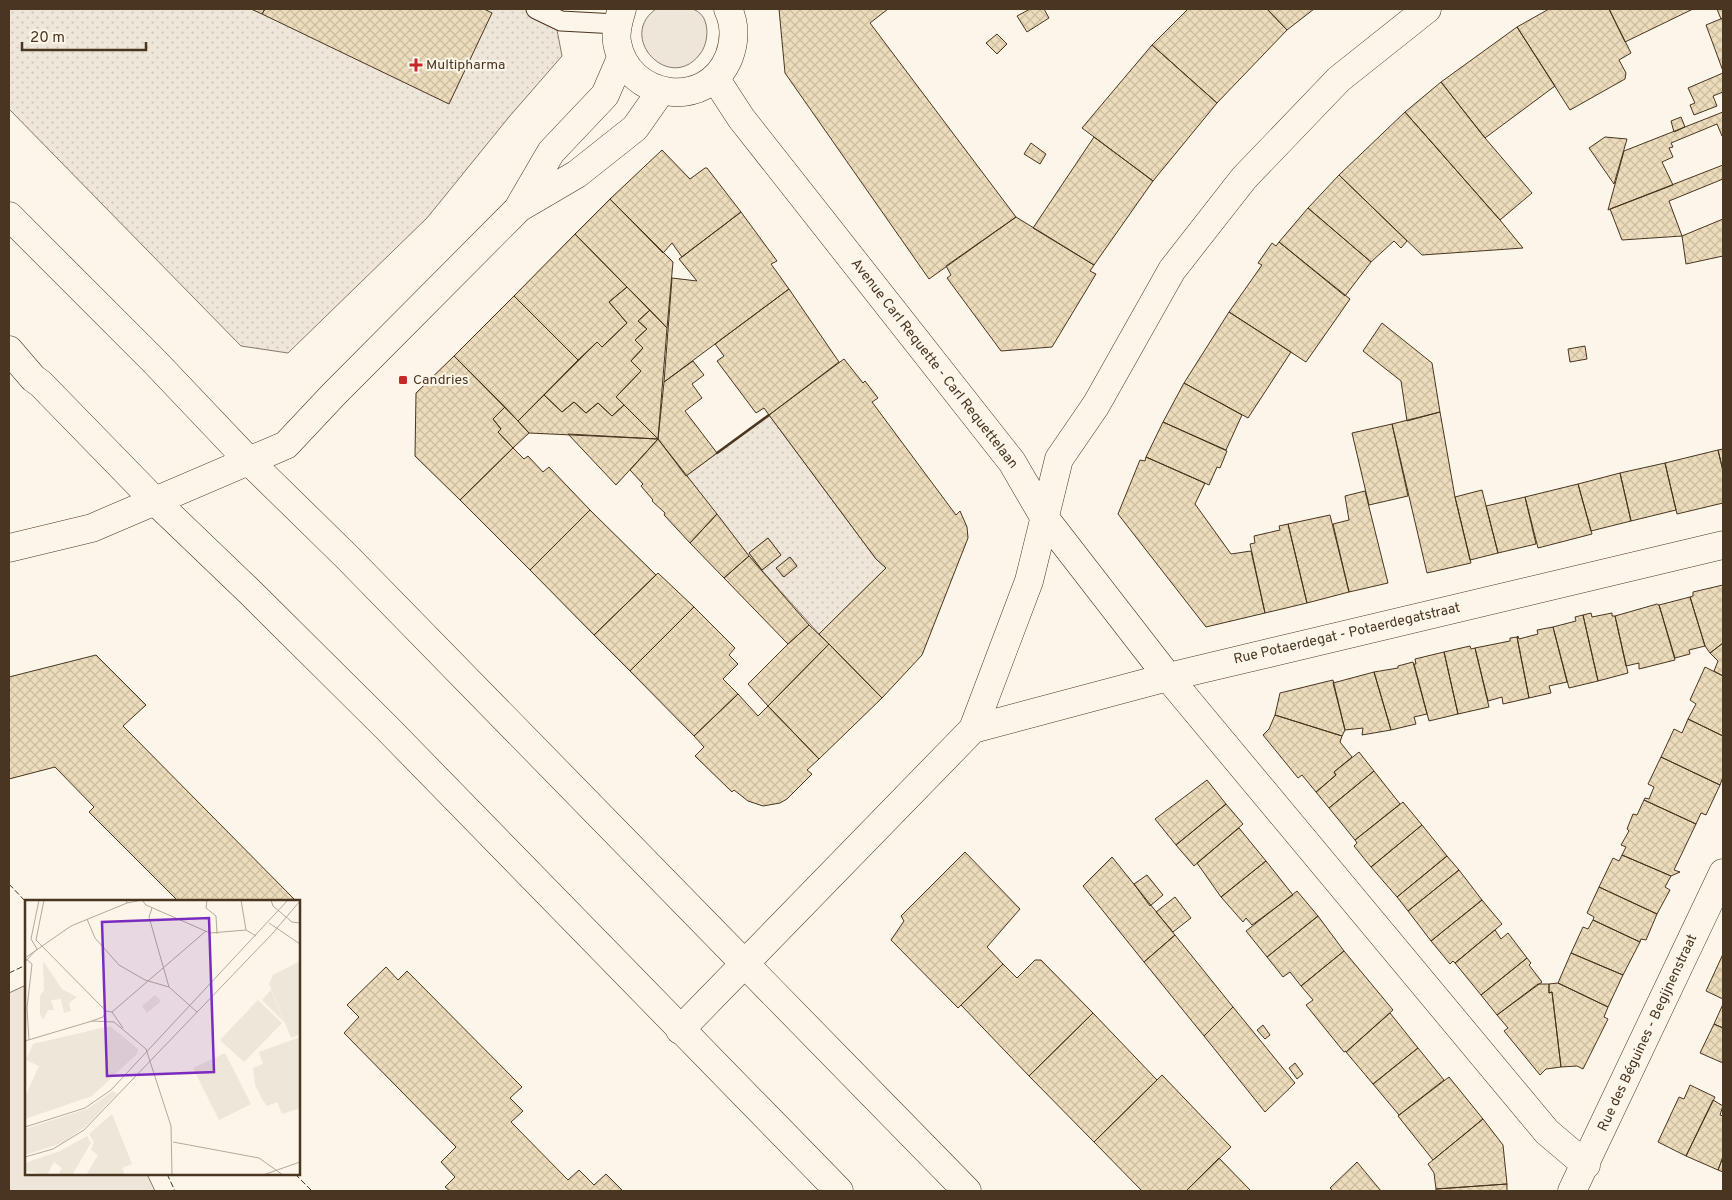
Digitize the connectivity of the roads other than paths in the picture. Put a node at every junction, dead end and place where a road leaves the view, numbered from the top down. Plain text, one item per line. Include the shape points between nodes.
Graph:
1 (536, 9) edge
2 (730, 9) edge
3 (1427, 9) edge
4 (620, 16) edge
5 (621, 58) junction
6 (715, 78) junction
7 (661, 91) junction
8 (518, 208) junction
9 (9, 216) edge
10 (9, 350) edge
11 (249, 461) junction
12 (155, 501) junction
13 (1044, 517) junction
14 (1723, 545) edge
15 (9, 548) edge
16 (1168, 677) junction
17 (973, 729) junction
18 (1723, 873) edge
19 (744, 964) junction
20 (680, 1030) junction
21 (1586, 1165) junction
22 (839, 1191) edge
23 (967, 1191) edge
24 (1572, 1191) edge

1 - 4 lane via 561,21
2 - 6 street via 733,46 726,64
3 - 13 street via 1338,79 1244,178 1172,270 1096,405 1059,458
4 - 5 street via 616,42
5 - 7 street via 644,84
5 - 8 street via 605,95 551,152
6 - 7 street via 690,91
6 - 13 street, Avenue Carl Requette - Carl Requettelaan via 741,118 1012,462
7 - 8 street via 635,128 577,174
8 - 11 street via 286,445
9 - 11 street
10 - 12 street
11 - 12 street
11 - 19 street via 341,550
12 - 15 street via 92,528
12 - 20 street via 380,722
13 - 16 street, Avenue Carl Requette - Carl Requettelaan
13 - 17 street via 1029,581
14 - 16 street, Rue Potaerdegat - Potaerdegatstraat
16 - 17 street, Rue Potaerdegat - Potaerdegatstraat
16 - 21 street, Avenue Carl Requette - Carl Requettelaan via 1547,1132
17 - 19 street
18 - 21 street, Rue des Béguines - Begijnenstraat
19 - 20 street
19 - 23 street
20 - 22 street
21 - 24 street, Rue des Béguines - Begijnenstraat

